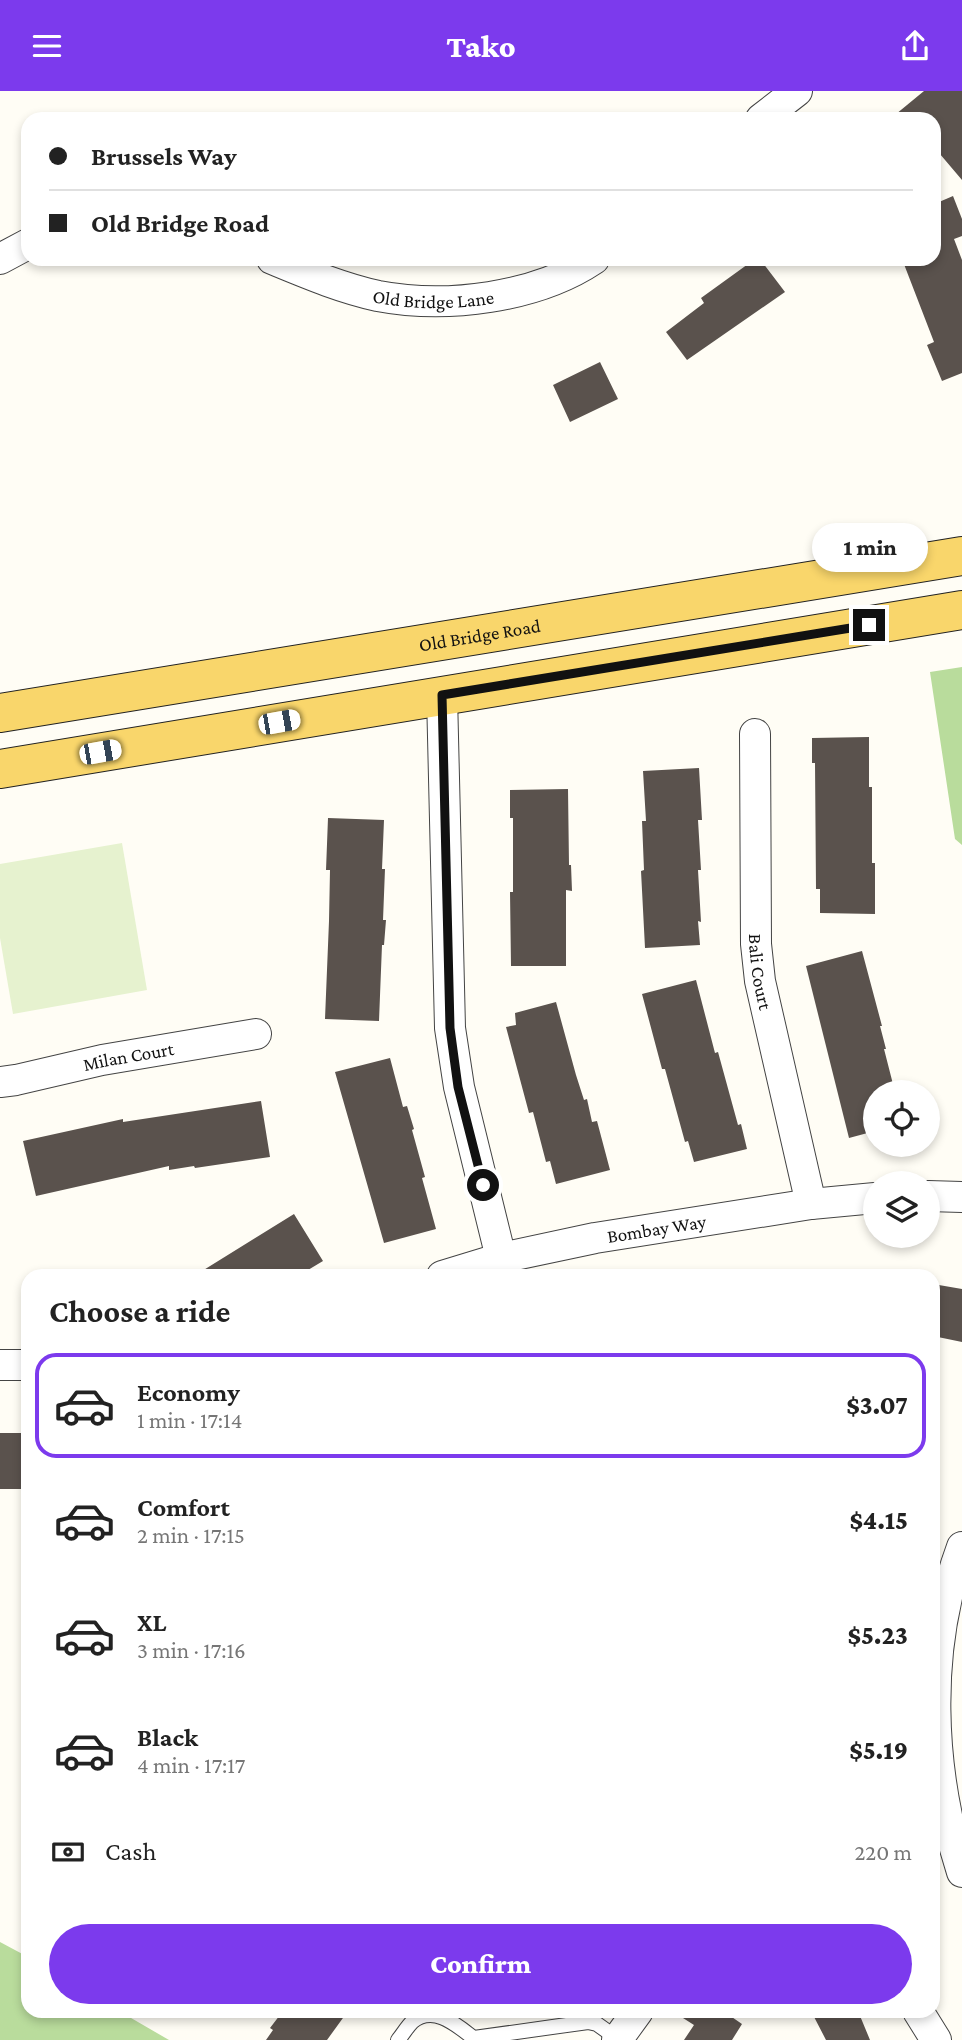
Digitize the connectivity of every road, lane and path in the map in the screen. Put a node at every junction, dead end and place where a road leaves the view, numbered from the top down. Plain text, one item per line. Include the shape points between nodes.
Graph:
1 (797, 91) edge
2 (770, 112) edge
3 (21, 248) edge
4 (0, 259) edge
5 (289, 266) edge
6 (581, 266) edge
7 (962, 556) edge
8 (962, 610) edge
9 (442, 695) junction
10 (0, 713) edge
11 (755, 734) dead end
12 (0, 769) edge
13 (257, 1034) dead end
14 (0, 1082) edge
15 (940, 1196) edge
16 (962, 1197) edge
17 (863, 1199) edge
18 (811, 1205) junction
19 (502, 1258) junction
20 (465, 1269) edge
21 (0, 1364) edge
22 (21, 1365) edge
23 (962, 1547) edge
24 (948, 1596) edge
25 (940, 1645) edge
26 (940, 1776) edge
27 (950, 1858) edge
28 (419, 2018) edge
29 (445, 2018) edge
30 (633, 2018) edge
31 (922, 2018) edge
32 (475, 2039) edge
33 (617, 2039) edge
34 (398, 2040) edge
35 (936, 2040) edge

1 - 2 street
3 - 4 street
5 - 6 street, Old Bridge Lane via 378,296 424,301 509,294
7 - 10 main road, Old Bridge Road
8 - 9 main road
9 - 12 main road
9 - 19 street via 450,1028 458,1087
11 - 18 street, Bali Court via 760,981
13 - 14 street, Milan Court
15 - 16 street
17 - 18 street, Bombay Way
18 - 19 street, Bombay Way via 595,1238
19 - 20 street, Bombay Way
21 - 22 street
23 - 24 street
24 - 25 street
26 - 27 street
28 - 34 lane
29 - 32 lane
30 - 33 street
31 - 35 street
32 - 33 lane via 588,2022

